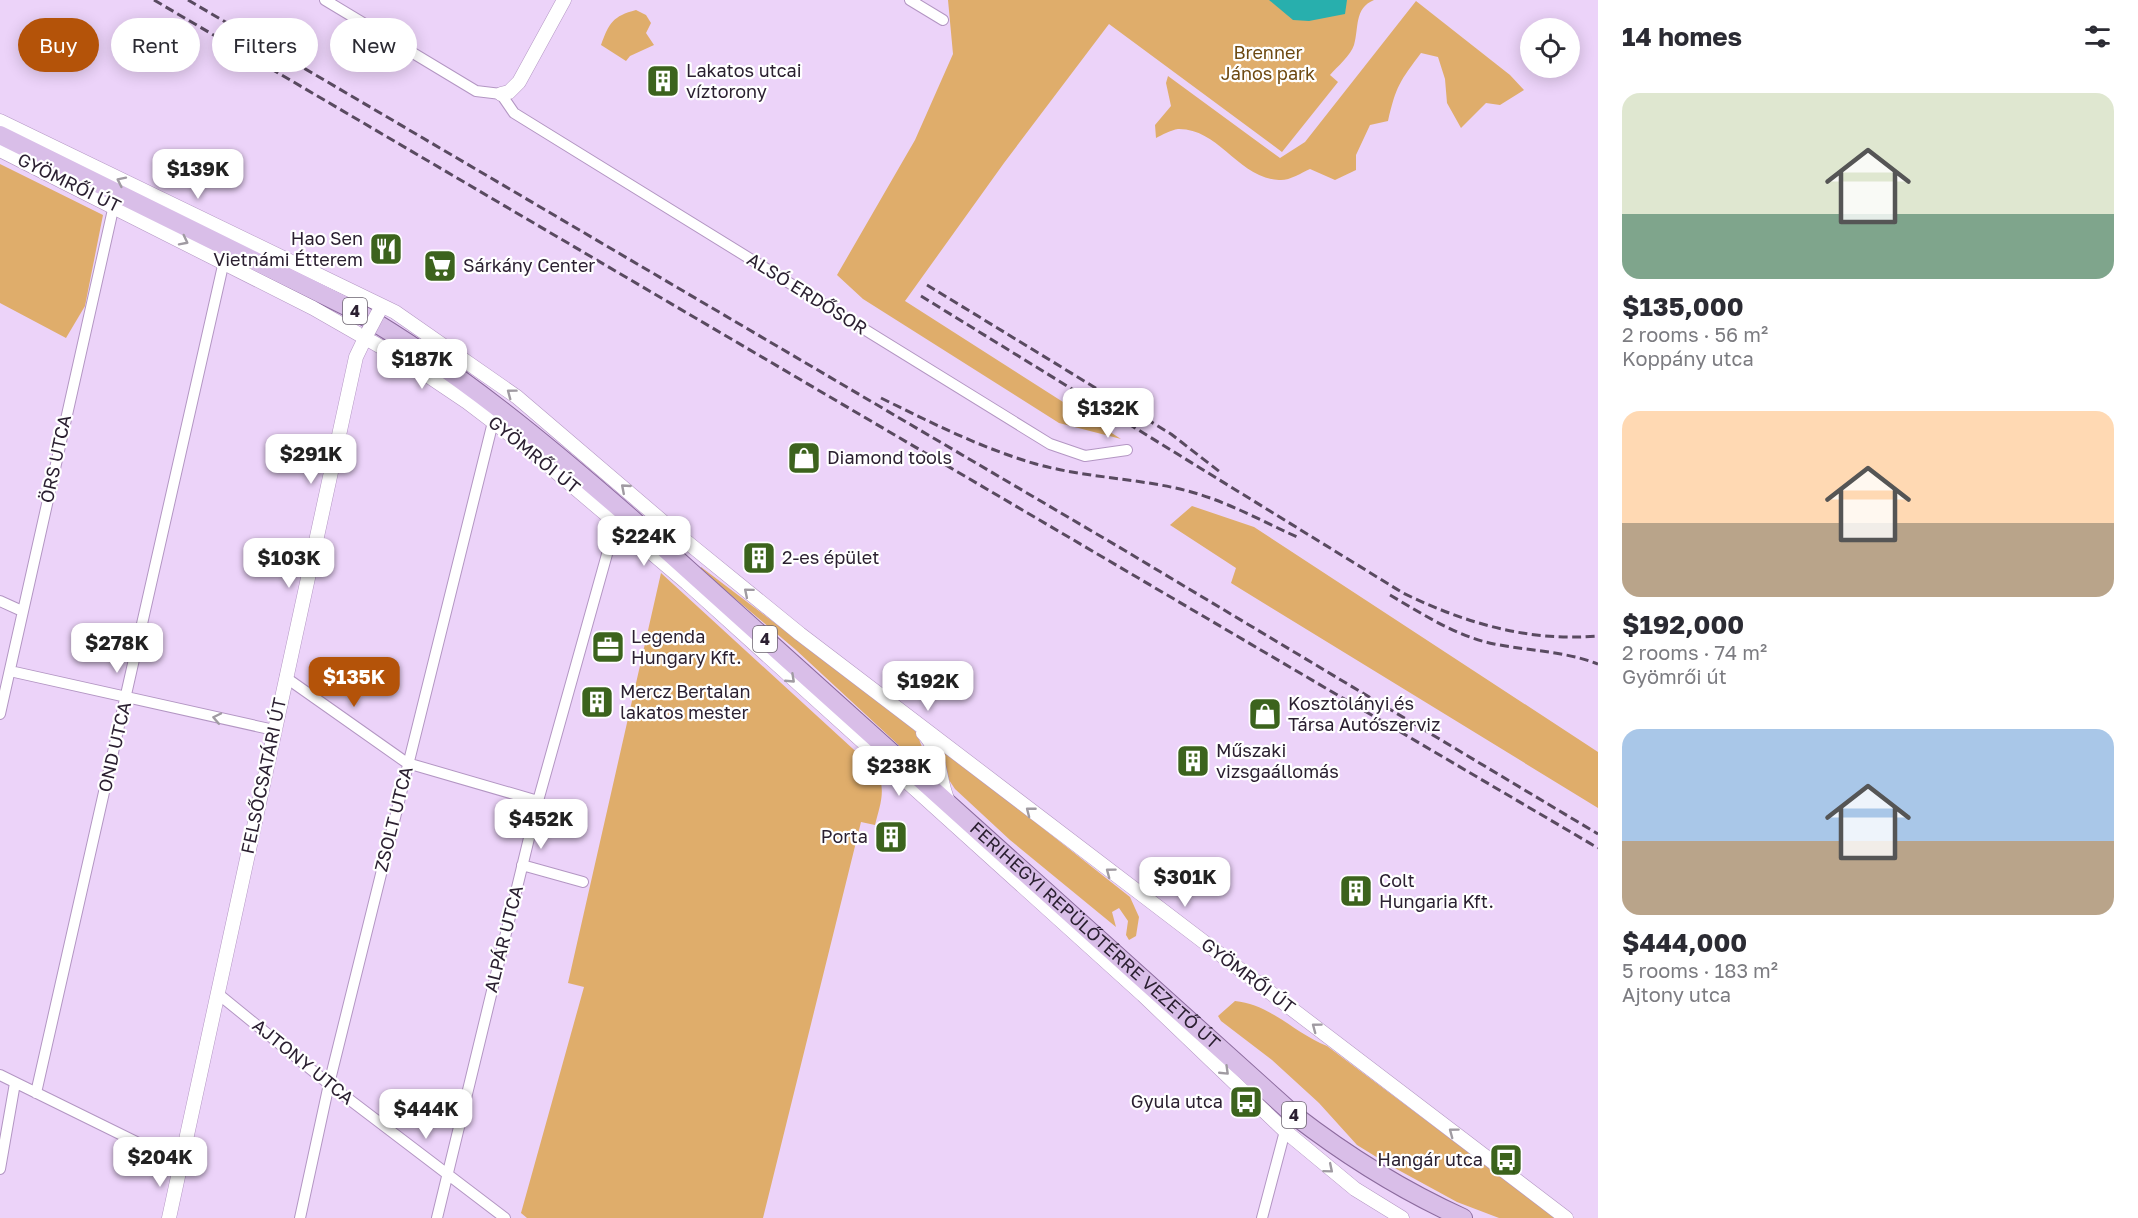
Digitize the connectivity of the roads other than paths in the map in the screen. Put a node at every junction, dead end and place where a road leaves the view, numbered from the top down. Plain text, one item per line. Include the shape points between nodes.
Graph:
1 (325, 0) edge
2 (564, 0) edge
3 (910, 0) edge
4 (944, 20) dead end
5 (501, 94) junction
6 (0, 121) edge
7 (0, 135) edge
8 (0, 150) edge
9 (114, 205) junction
10 (224, 261) junction
11 (381, 309) junction
12 (366, 335) junction
13 (493, 422) junction
14 (1127, 450) dead end
15 (616, 522) junction
16 (0, 601) edge
17 (22, 611) junction
18 (10, 671) junction
19 (285, 677) junction
20 (126, 699) junction
21 (901, 712) junction
22 (0, 714) edge
23 (274, 730) junction
24 (407, 763) junction
25 (538, 801) junction
26 (951, 808) junction
27 (522, 865) junction
28 (583, 882) dead end
29 (217, 993) junction
30 (0, 1075) edge
31 (15, 1083) junction
32 (329, 1084) junction
33 (36, 1093) junction
34 (1285, 1131) junction
35 (181, 1164) junction
36 (0, 1169) edge
37 (447, 1173) junction
38 (169, 1218) edge
39 (300, 1218) edge
40 (436, 1218) edge
41 (505, 1218) edge
42 (1262, 1218) edge
43 (1401, 1218) edge
44 (1463, 1218) edge
45 (1566, 1218) edge

1 - 5 street via 476,91
2 - 5 street via 519,82
3 - 4 street
5 - 14 street, ALSÓ ERDŐSOR via 514,113 1050,444 1085,456
11 -> 6 street, GYÖMRŐI ÚT
7 - 26 main road, FERIHEGYI REPÜLŐTÉRRE VEZETŐ ÚT / 4 via 356,311 412,345 515,419 578,471
8 - 9 street, GYÖMRŐI ÚT
9 -> 10 street, GYÖMRŐI ÚT
9 - 17 street, ÖRS UTCA
10 - 12 street, GYÖMRŐI ÚT
10 - 20 street, OND UTCA
11 - 12 street, FELSŐCSATÁRI ÚT, bridge
21 -> 11 street, GYÖMRŐI ÚT via 682,538 517,397
12 - 13 street, GYÖMRŐI ÚT
12 - 19 street, FELSŐCSATÁRI ÚT via 356,357
13 - 15 street, GYÖMRŐI ÚT
13 - 24 street, ZSOLT UTCA
15 - 25 street, ALPÁR UTCA
15 -> 34 street, GYÖMRŐI ÚT via 1143,995
16 - 17 street
17 - 18 street, ÖRS UTCA
18 - 20 street
18 - 22 street, ÖRS UTCA
19 - 23 street, FELSŐCSATÁRI ÚT
19 - 24 street
23 -> 20 street
20 - 33 street, OND UTCA
21 - 26 street, GYÖMRŐI ÚT via 929,739
45 -> 21 street, GYÖMRŐI ÚT
23 - 29 street, FELSŐCSATÁRI ÚT
24 - 25 street
24 - 32 street, ZSOLT UTCA
25 - 27 street, ALPÁR UTCA
26 - 44 main road, FERIHEGYI REPÜLŐTÉRRE VEZETŐ ÚT / 4 via 1294,1115 1353,1160
27 - 28 street
27 - 37 street, ALPÁR UTCA
29 - 32 street, AJTONY UTCA
29 - 35 street, FELSŐCSATÁRI ÚT
30 - 31 street
31 - 33 street
31 - 36 street
32 - 37 street, AJTONY UTCA
32 - 39 street, ZSOLT UTCA
33 - 35 street
34 - 42 street
34 -> 43 street, GYÖMRŐI ÚT via 1355,1189
35 - 38 street, FELSŐCSATÁRI ÚT
37 - 40 street, ALPÁR UTCA
37 - 41 street, AJTONY UTCA

